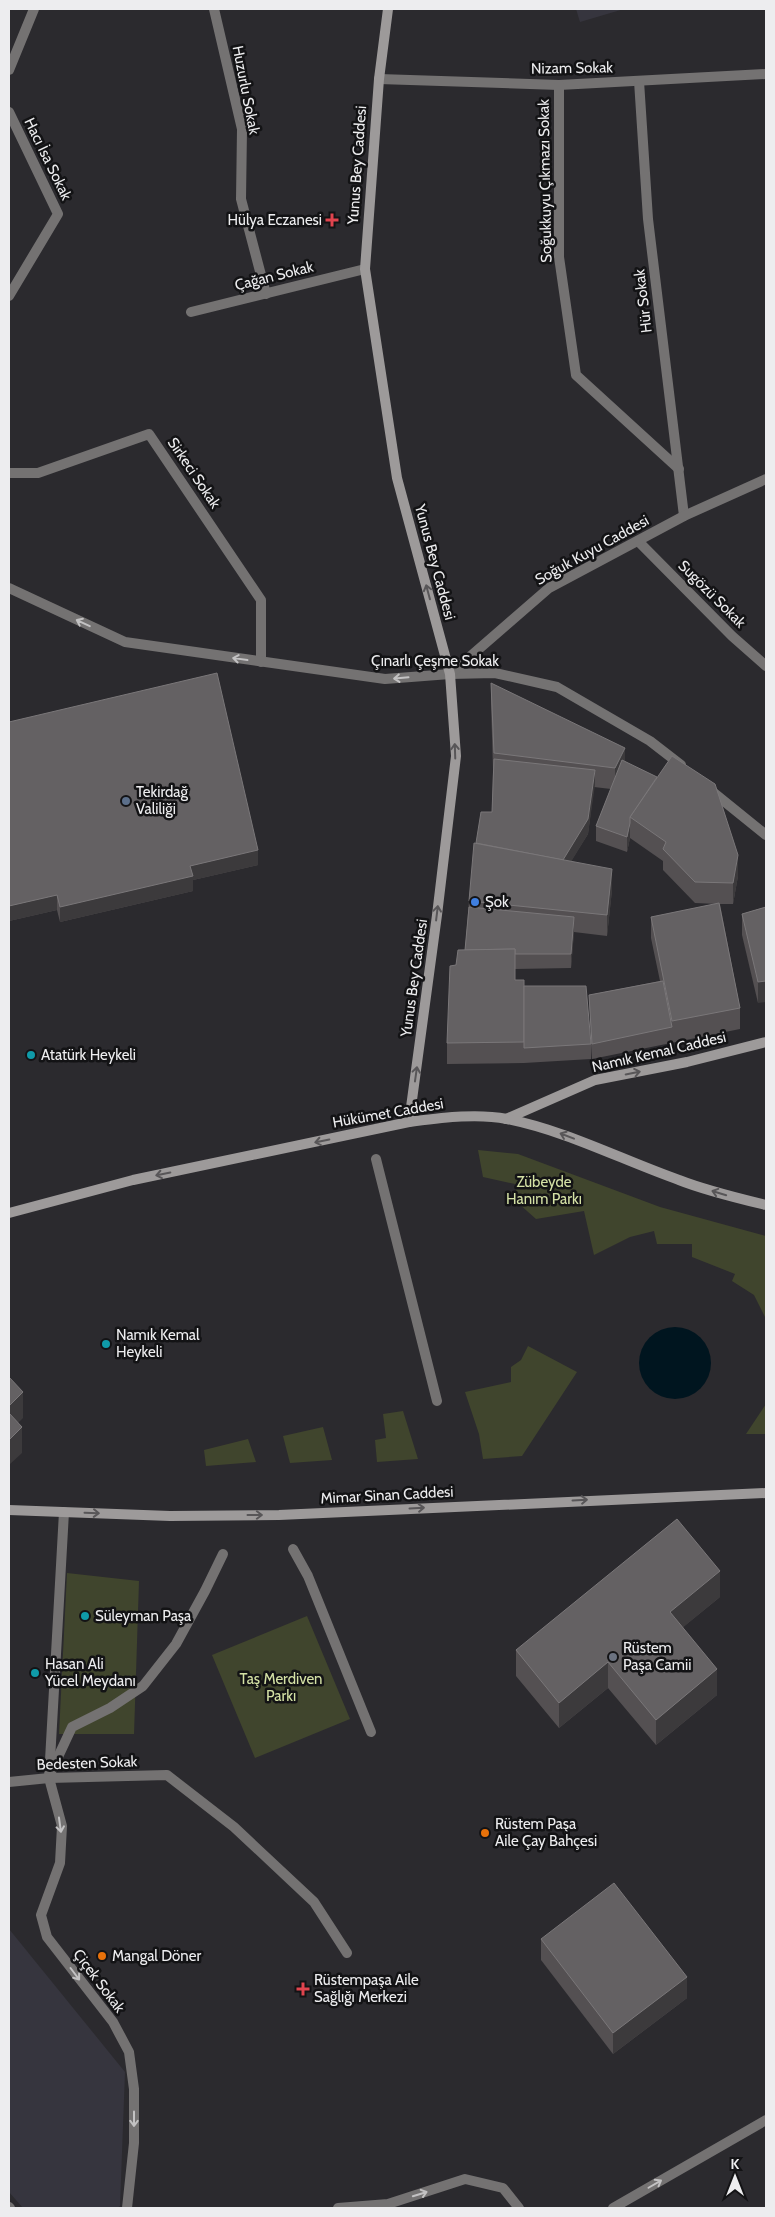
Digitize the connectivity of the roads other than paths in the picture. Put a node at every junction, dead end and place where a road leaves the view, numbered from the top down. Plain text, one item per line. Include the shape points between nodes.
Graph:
1 (34, 9) edge
2 (214, 9) edge
3 (388, 9) edge
4 (9, 70) edge
5 (766, 74) edge
6 (379, 79) junction
7 (640, 81) junction
8 (559, 86) junction
9 (9, 112) edge
10 (365, 269) junction
11 (266, 294) junction
12 (9, 296) edge
13 (190, 312) dead end
14 (679, 469) junction
15 (9, 473) edge
16 (766, 479) edge
17 (684, 516) junction
18 (638, 541) junction
19 (9, 588) edge
20 (261, 662) junction
21 (766, 666) edge
22 (450, 674) junction
23 (689, 772) edge
24 (704, 784) edge
25 (766, 835) edge
26 (766, 1042) edge
27 (506, 1119) junction
28 (409, 1122) junction
29 (376, 1159) dead end
30 (766, 1205) edge
31 (9, 1213) edge
32 (437, 1401) dead end
33 (766, 1493) edge
34 (9, 1510) edge
35 (64, 1512) junction
36 (293, 1548) dead end
37 (223, 1554) dead end
38 (371, 1732) dead end
39 (49, 1778) junction
40 (9, 1782) edge
41 (347, 1953) dead end
42 (766, 2120) edge
43 (126, 2208) edge
44 (338, 2208) edge
45 (519, 2208) edge
46 (613, 2208) edge

1 - 4 street
2 - 11 street, Huzurlu Sokak via 242,130 241,199
3 - 6 main road, Yunus Bey Caddesi
5 - 7 street, Nizam Sokak
6 - 8 street, Nizam Sokak
6 - 10 main road, Yunus Bey Caddesi
7 - 8 street, Nizam Sokak
7 - 14 street, Hür Sokak via 648,219
8 - 14 street, Soğukkuyu Çıkmazı Sokak via 559,257 576,375
9 - 12 street, Hacı İsa Sokak via 58,214
10 - 11 street, Çağan Sokak
22 -> 10 main road, Yunus Bey Caddesi via 397,478
11 - 13 street, Çağan Sokak
14 - 17 street, Hür Sokak
15 - 20 street, Sirkeci Sokak via 38,473 150,434 262,600
16 - 17 street, Soğuk Kuyu Caddesi
17 - 18 street, Soğuk Kuyu Caddesi
18 - 21 street, Sugözü Sokak
18 - 22 street, Soğuk Kuyu Caddesi via 549,588
20 -> 19 street, Çınarlı Çeşme Sokak via 125,642
22 -> 20 street, Çınarlı Çeşme Sokak via 386,679
22 - 23 street, Çınarlı Çeşme Sokak via 494,673 557,687 650,740
28 -> 22 main road, Yunus Bey Caddesi via 456,756
24 - 25 street
27 -> 26 main road, Namık Kemal Caddesi via 595,1080
27 - 28 main road, Hükümet Caddesi via 444,1118
30 -> 27 main road, Hükümet Caddesi via 679,1181 550,1130
28 -> 31 main road, Hükümet Caddesi via 133,1180
29 - 32 street
35 -> 33 main road, Mimar Sinan Caddesi via 170,1516 279,1515
34 - 35 main road, Mimar Sinan Caddesi
35 - 39 street, Çiçek Sokak
36 - 38 street via 308,1576
37 - 39 street via 176,1644 144,1686 72,1727
39 - 40 street, Bedesten Sokak
39 - 41 street, Bedesten Sokak via 166,1775 234,1827 314,1902
39 -> 43 street, Çiçek Sokak via 62,1826 60,1863 41,1915 47,1937 113,2022 129,2052 134,2089 134,2143
46 -> 42 street
44 -> 45 street via 388,2204 466,2179 503,2188

